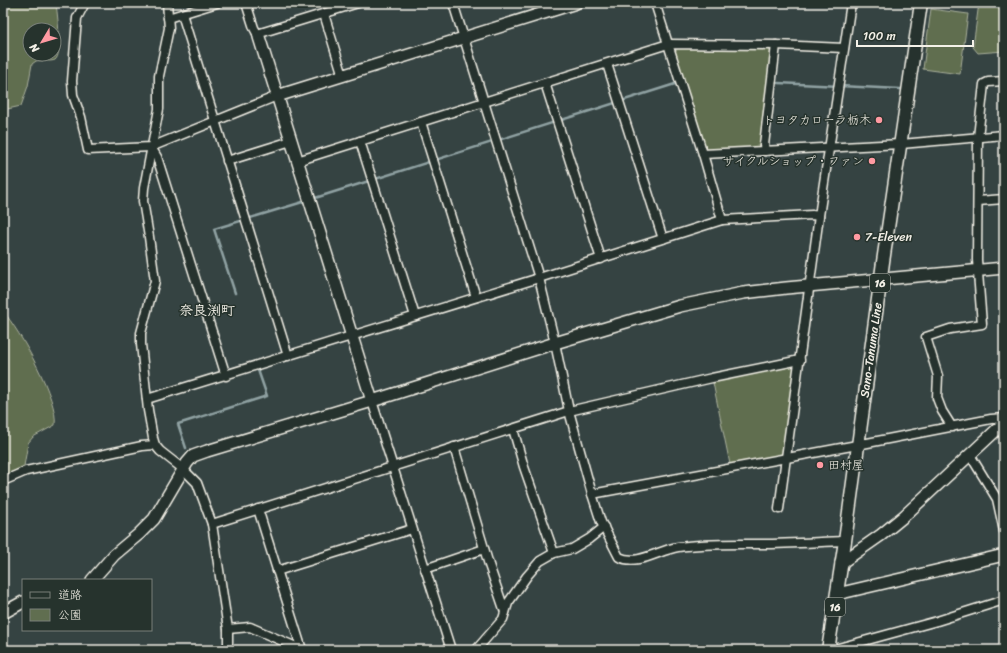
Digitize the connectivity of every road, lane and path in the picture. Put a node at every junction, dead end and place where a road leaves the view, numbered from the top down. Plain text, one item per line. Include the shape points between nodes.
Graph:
1 (85, 3) edge
2 (167, 3) edge
3 (217, 3) edge
4 (246, 3) edge
5 (453, 3) edge
6 (576, 3) edge
7 (655, 3) edge
8 (851, 3) edge
9 (921, 3) edge
10 (352, 4) edge
11 (182, 14) junction
12 (324, 14) junction
13 (168, 18) junction
14 (258, 36) junction
15 (464, 38) junction
16 (668, 44) junction
17 (776, 45) junction
18 (844, 48) junction
19 (607, 64) junction
20 (343, 76) junction
21 (1004, 81) edge
22 (545, 83) junction
23 (277, 96) junction
24 (484, 102) junction
25 (214, 122) junction
26 (421, 122) junction
27 (1004, 135) edge
28 (978, 137) junction
29 (291, 141) junction
30 (360, 141) junction
31 (901, 144) junction
32 (151, 147) junction
33 (830, 148) junction
34 (765, 151) junction
35 (703, 154) junction
36 (297, 160) junction
37 (227, 161) junction
38 (1004, 199) edge
39 (978, 201) junction
40 (819, 216) junction
41 (722, 220) junction
42 (663, 239) junction
43 (601, 259) junction
44 (1004, 268) edge
45 (978, 270) junction
46 (539, 278) junction
47 (881, 280) junction
48 (810, 286) junction
49 (476, 297) junction
50 (415, 316) junction
51 (352, 336) junction
52 (555, 343) junction
53 (288, 356) junction
54 (800, 360) junction
55 (226, 376) junction
56 (147, 399) junction
57 (372, 401) junction
58 (569, 411) junction
59 (1004, 418) edge
60 (1004, 423) edge
61 (952, 427) junction
62 (513, 429) junction
63 (156, 445) junction
64 (857, 445) junction
65 (454, 447) junction
66 (970, 455) junction
67 (786, 458) junction
68 (392, 466) junction
69 (183, 469) junction
70 (3, 481) edge
71 (592, 494) junction
72 (1001, 498) edge
73 (258, 509) junction
74 (779, 509) dead end
75 (212, 524) junction
76 (604, 527) junction
77 (412, 528) junction
78 (1004, 531) edge
79 (844, 541) junction
80 (484, 549) junction
81 (554, 553) junction
82 (1004, 555) edge
83 (841, 563) junction
84 (425, 569) junction
85 (277, 571) junction
86 (93, 579) edge
87 (837, 594) junction
88 (1004, 600) edge
89 (22, 603) edge
90 (505, 612) junction
91 (3, 613) edge
92 (228, 629) junction
93 (228, 650) edge
94 (303, 650) edge
95 (450, 650) edge
96 (476, 650) edge
97 (828, 650) edge
98 (831, 650) edge

1 - 32 street via 77,18 72,81 73,95 88,150
2 - 13 street
3 - 11 street
4 - 14 street
5 - 15 street
6 - 15 street
7 - 16 street
8 - 18 street
9 - 31 main road, Sano-Tanuma Line / 16
10 - 12 street
11 - 13 street
11 - 25 street
12 - 14 street
12 - 20 street
13 - 32 street via 168,35 159,76 159,109
14 - 23 street
15 - 20 street
15 - 24 street
16 - 17 street
16 - 19 street
16 - 35 street
17 - 18 street
17 - 34 street
18 - 33 street
19 - 22 street
19 - 42 street
20 - 23 street
21 - 28 street via 984,84
22 - 24 street
22 - 43 street
23 - 25 street
23 - 29 street
24 - 26 street
24 - 46 street
25 - 32 street
25 - 37 street
26 - 30 street
26 - 49 street
27 - 28 street
28 - 31 street
28 - 39 street
29 - 36 street
29 - 37 street
30 - 36 street
30 - 50 street
31 - 33 street
31 - 47 main road, Sano-Tanuma Line / 16
32 - 55 street via 157,157
32 - 56 street via 143,201 155,281 141,333
33 - 34 street
33 - 40 street
34 - 35 street
35 - 41 street
36 - 51 street
37 - 53 street
38 - 39 street
39 - 45 street
40 - 41 street
40 - 48 street
41 - 42 street
42 - 43 street
43 - 46 street
44 - 45 street
45 - 47 street
45 - 61 street via 982,324 950,329 926,337 938,376 937,398
46 - 49 street
46 - 52 street
47 - 48 street
47 - 64 main road, Sano-Tanuma Line / 16
48 - 52 street via 743,293 680,306
48 - 54 street
49 - 50 street
50 - 51 street
51 - 53 street
51 - 57 street
52 - 57 street
52 - 58 street
53 - 55 street
54 - 58 street
54 - 67 street
55 - 56 street
56 - 63 street
57 - 68 street
57 - 69 street via 193,456
58 - 62 street
58 - 71 street
59 - 61 street
60 - 66 street
61 - 64 street
62 - 65 street
62 - 81 street
63 - 69 street
63 - 70 street via 26,471
64 - 67 street
64 - 79 main road, Sano-Tanuma Line / 16
65 - 68 street
65 - 80 street
66 - 72 street
66 - 83 street via 903,517
67 - 71 street
67 - 74 street
68 - 73 street
68 - 77 street
69 - 75 street via 197,484
69 - 86 street via 154,519 114,555
71 - 76 street
72 - 78 street
73 - 75 street
73 - 85 street
75 - 92 street
76 - 79 street via 619,557 627,559 647,557 666,549 728,543
76 - 81 street via 572,549
77 - 84 street
77 - 85 street
79 - 83 main road, Sano-Tanuma Line / 16
80 - 84 street
80 - 90 street
81 - 90 street via 543,558 528,576 508,603
82 - 87 street
83 - 87 main road, Sano-Tanuma Line / 16
84 - 95 street
85 - 94 street
87 - 97 main road, Sano-Tanuma Line / 16
88 - 98 street
89 - 91 street
90 - 96 street
92 - 93 street
92 - 94 street via 250,627

